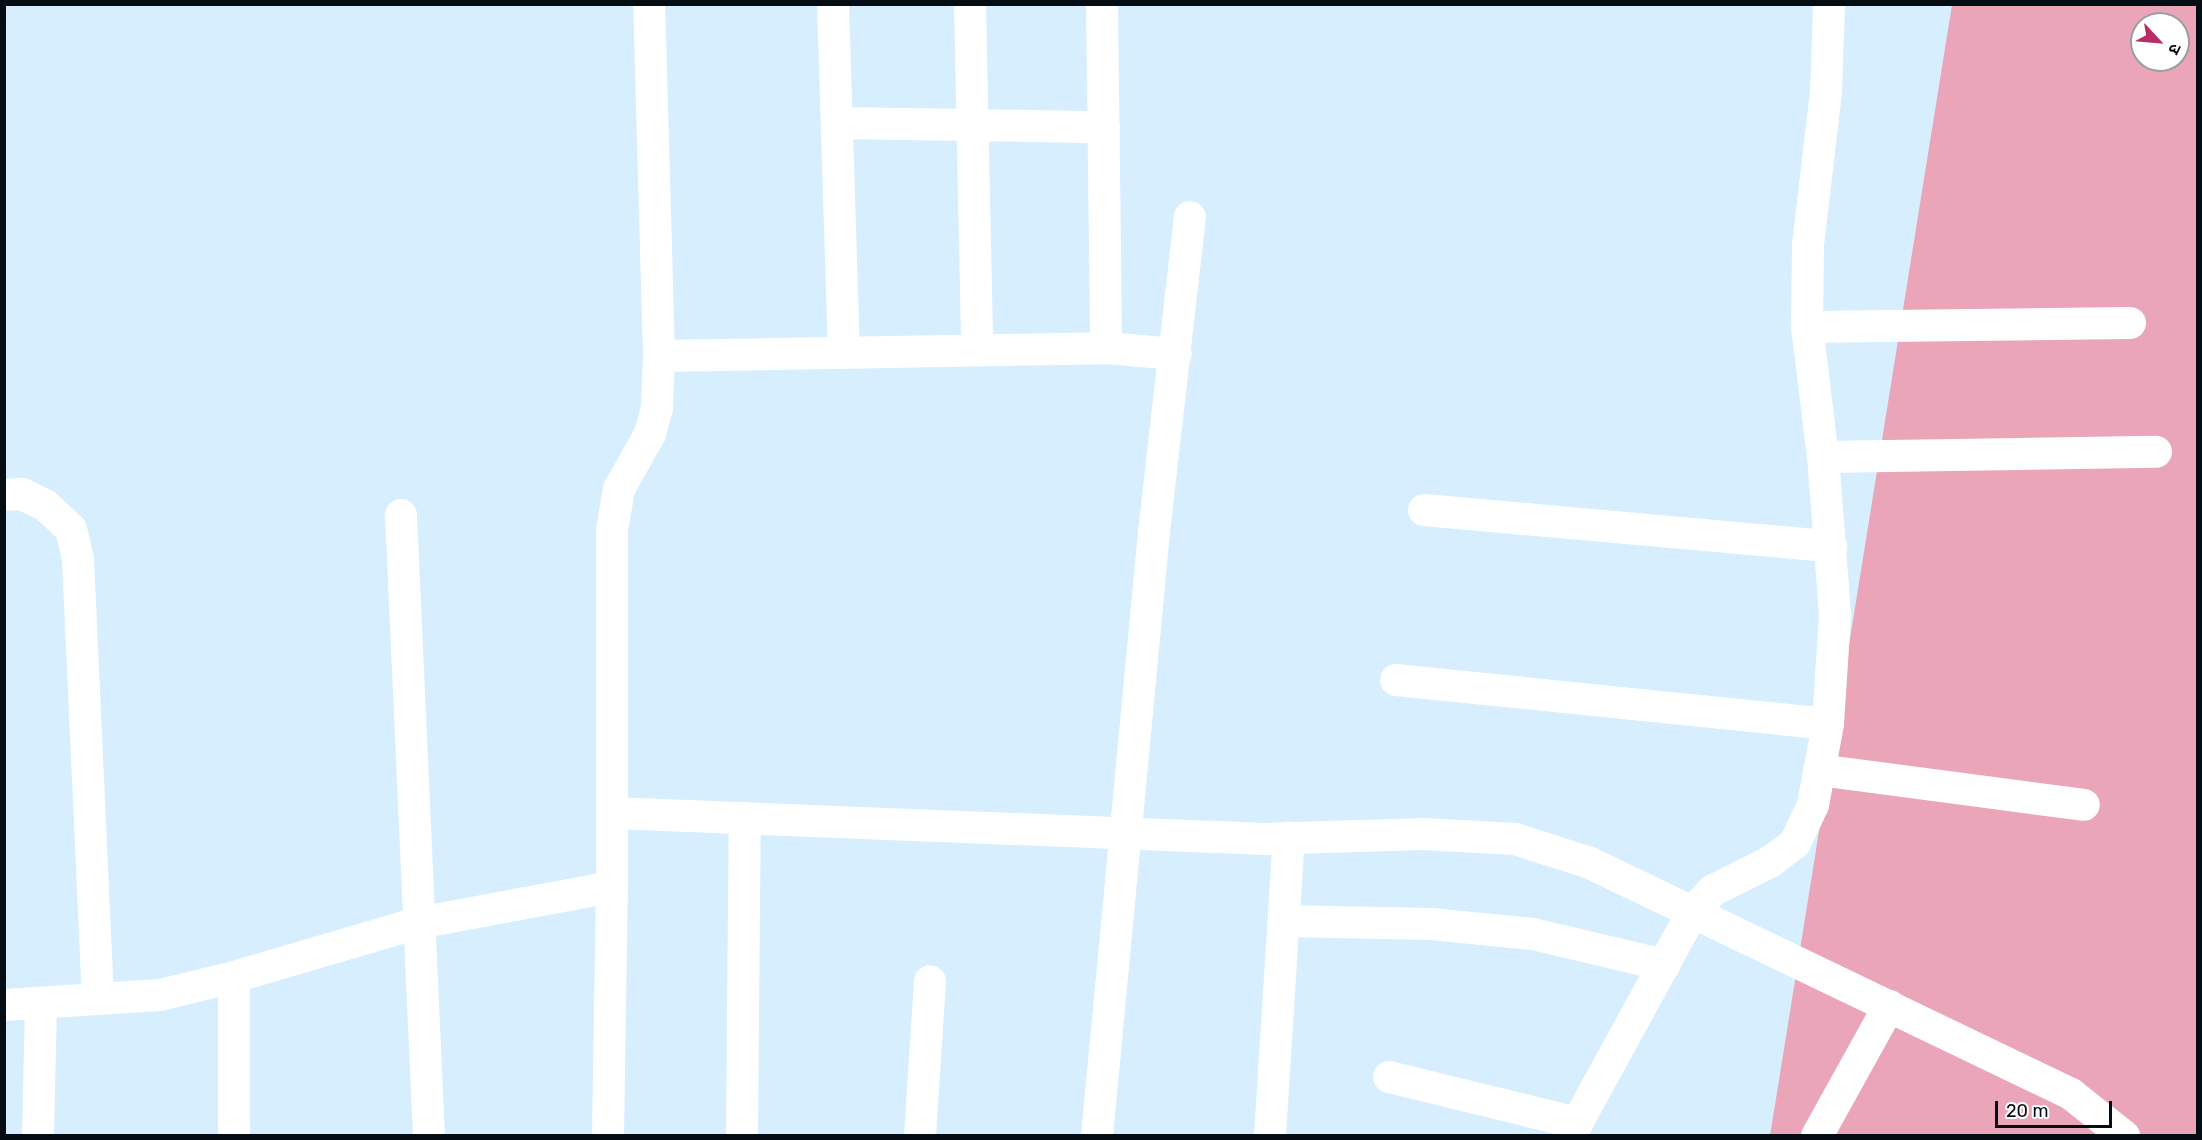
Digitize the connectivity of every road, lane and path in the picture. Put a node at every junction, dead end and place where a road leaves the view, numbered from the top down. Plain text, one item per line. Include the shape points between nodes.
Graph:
1 (650, 4) edge
2 (833, 4) edge
3 (970, 4) edge
4 (1102, 4) edge
5 (1829, 4) edge
6 (837, 123) junction
7 (972, 125) junction
8 (1104, 127) junction
9 (1190, 217) dead end
10 (2130, 323) dead end
11 (1807, 327) junction
12 (1106, 348) junction
13 (977, 350) junction
14 (844, 353) junction
15 (1176, 354) junction
16 (660, 356) junction
17 (2156, 452) dead end
18 (1823, 458) junction
19 (4, 495) edge
20 (1424, 510) dead end
21 (401, 515) dead end
22 (1831, 546) junction
23 (1396, 680) dead end
24 (1828, 724) junction
25 (1819, 770) junction
26 (2084, 805) dead end
27 (612, 813) junction
28 (745, 818) junction
29 (1127, 833) junction
30 (1289, 838) junction
31 (612, 887) junction
32 (1693, 911) junction
33 (1284, 921) junction
34 (418, 923) junction
35 (1664, 965) junction
36 (234, 977) junction
37 (930, 981) dead end
38 (98, 998) junction
39 (41, 1003) junction
40 (4, 1005) edge
41 (1889, 1006) junction
42 (1389, 1077) dead end
43 (1573, 1129) edge
44 (2108, 1130) edge
45 (38, 1136) edge
46 (234, 1136) edge
47 (429, 1136) edge
48 (608, 1136) edge
49 (742, 1136) edge
50 (920, 1136) edge
51 (1097, 1136) edge
52 (1270, 1136) edge
53 (1817, 1136) edge

1 - 16 street
2 - 6 street
3 - 7 street
4 - 8 street
5 - 11 street via 1826,91 1808,245
6 - 7 street
6 - 14 street
7 - 8 street
7 - 13 street
8 - 12 street
9 - 15 street
10 - 11 street
11 - 18 street
12 - 13 street
12 - 15 street
13 - 14 street
14 - 16 street
15 - 29 street via 1154,532
16 - 27 street via 651,434 619,489 612,530
17 - 18 street
18 - 22 street
19 - 38 street via 22,494 45,505 71,528 78,559
20 - 22 street
21 - 34 street
22 - 24 street via 1835,615
23 - 24 street
24 - 25 street
25 - 26 street
25 - 32 street via 1813,805 1795,843 1770,862 1712,891
27 - 28 street
27 - 31 street
28 - 29 street
28 - 49 street
29 - 30 street
29 - 51 street
30 - 32 street via 1424,834 1515,839 1590,863
30 - 33 street
31 - 34 street
31 - 48 street
32 - 35 street
32 - 41 street
33 - 35 street via 1431,924 1533,934
33 - 52 street
34 - 36 street
34 - 47 street
35 - 43 street
36 - 38 street via 160,995
36 - 46 street
37 - 50 street
38 - 39 street
39 - 40 street
39 - 45 street
41 - 44 street via 2071,1094
41 - 53 street
42 - 43 street

